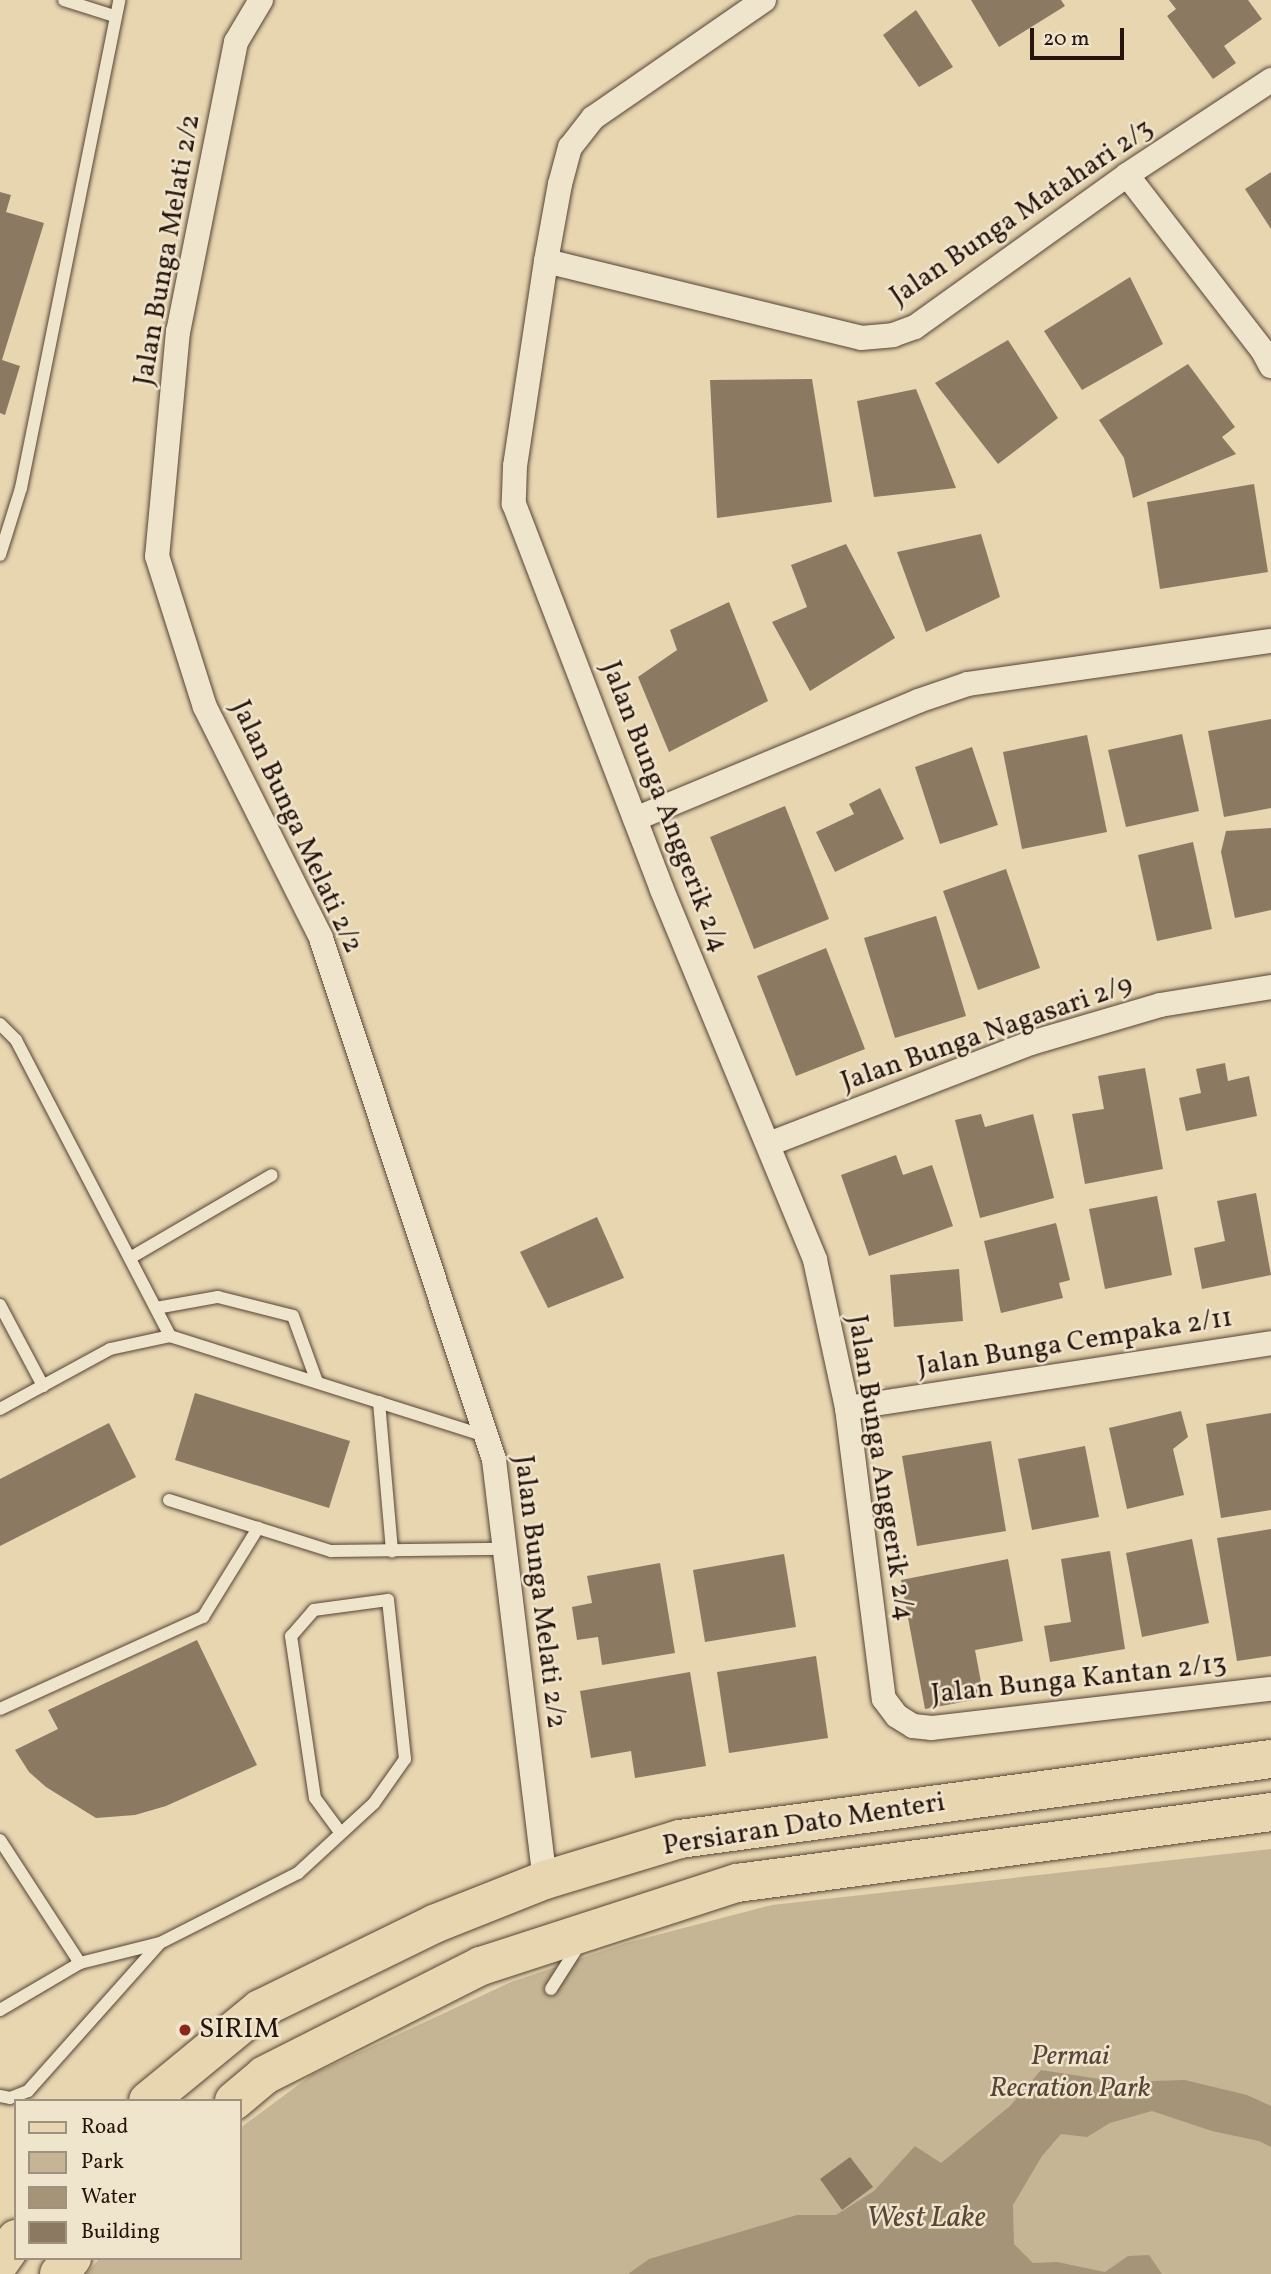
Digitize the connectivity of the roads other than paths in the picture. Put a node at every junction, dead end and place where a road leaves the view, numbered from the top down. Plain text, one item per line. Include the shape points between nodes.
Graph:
1 (64, 0) edge
2 (119, 0) edge
3 (261, 0) edge
4 (764, 0) edge
5 (114, 16) junction
6 (1271, 80) edge
7 (1127, 175) junction
8 (546, 261) junction
9 (1271, 366) edge
10 (0, 555) edge
11 (1271, 641) edge
12 (635, 818) junction
13 (1271, 987) edge
14 (0, 1024) edge
15 (769, 1144) junction
16 (272, 1175) dead end
17 (130, 1258) junction
18 (0, 1305) edge
19 (156, 1308) junction
20 (170, 1336) junction
21 (1271, 1343) edge
22 (317, 1382) junction
23 (43, 1386) junction
24 (379, 1402) junction
25 (847, 1408) junction
26 (0, 1409) edge
27 (486, 1436) junction
28 (169, 1500) dead end
29 (258, 1528) junction
30 (505, 1549) junction
31 (392, 1551) junction
32 (1271, 1689) edge
33 (0, 1709) edge
34 (897, 1716) joint
35 (1271, 1759) edge
36 (1271, 1812) edge
37 (340, 1832) junction
38 (0, 1840) edge
39 (545, 1880) junction
40 (585, 1932) junction
41 (160, 1943) junction
42 (80, 1963) junction
43 (551, 1989) dead end
44 (0, 2010) edge
45 (0, 2096) edge
46 (150, 2099) edge
47 (236, 2099) edge
48 (14, 2240) edge
49 (14, 2241) edge
50 (0, 2251) edge
51 (70, 2260) edge
52 (0, 2262) edge
53 (59, 2274) edge

1 - 5 lane
2 - 5 lane
3 - 27 street, Jalan Bunga Melati 2/2 via 236,42 178,331 157,556 205,707 321,938
4 - 8 street, Jalan Bunga Anggerik 2/4 via 593,118 570,147
5 - 10 lane via 21,488
6 - 7 street, Jalan Bunga Matahari 2/3
7 - 8 street, Jalan Bunga Matahari 2/3 via 915,327 893,335 861,338
7 - 9 street
8 - 12 street, Jalan Bunga Anggerik 2/4 via 515,466 514,504
11 - 12 street via 968,684
12 - 15 street, Jalan Bunga Anggerik 2/4
13 - 15 street, Jalan Bunga Nagasari 2/9 via 1160,1005 1031,1043
14 - 17 lane via 16,1040
15 - 25 street, Jalan Bunga Anggerik 2/4 via 815,1260
16 - 17 lane
17 - 19 lane
18 - 23 lane
19 - 20 lane
19 - 22 lane via 218,1297 293,1316
20 - 22 lane
20 - 23 lane via 110,1349
21 - 25 street, Jalan Bunga Cempaka 2/11
22 - 24 lane
23 - 26 lane
24 - 27 lane
24 - 31 lane
25 - 34 street, Jalan Bunga Anggerik 2/4 via 884,1699
27 - 30 street, Jalan Bunga Melati 2/2 via 494,1460
28 - 29 lane
29 - 31 lane via 331,1551
29 - 33 lane via 203,1617
30 - 31 lane
30 - 39 street, Jalan Bunga Melati 2/2
32 - 34 street, Jalan Bunga Kantan 2/13 via 932,1728 913,1726
35 - 39 main road, Persiaran Dato Menteri via 680,1839
36 - 40 main road, Persiaran Dato Menteri via 737,1883
37 - 37 lane via 315,1798 291,1636 314,1610 388,1600 405,1759 374,1803
37 - 41 lane via 299,1873
38 - 42 lane
39 - 46 main road, Persiaran Dato Menteri via 434,1924 260,2009
40 - 43 lane
40 - 47 main road, Persiaran Dato Menteri via 481,1966 265,2075
41 - 42 lane
41 - 45 lane via 29,2091 10,2098
42 - 44 lane
48 - 50 lane
49 - 52 main road
51 - 53 main road

